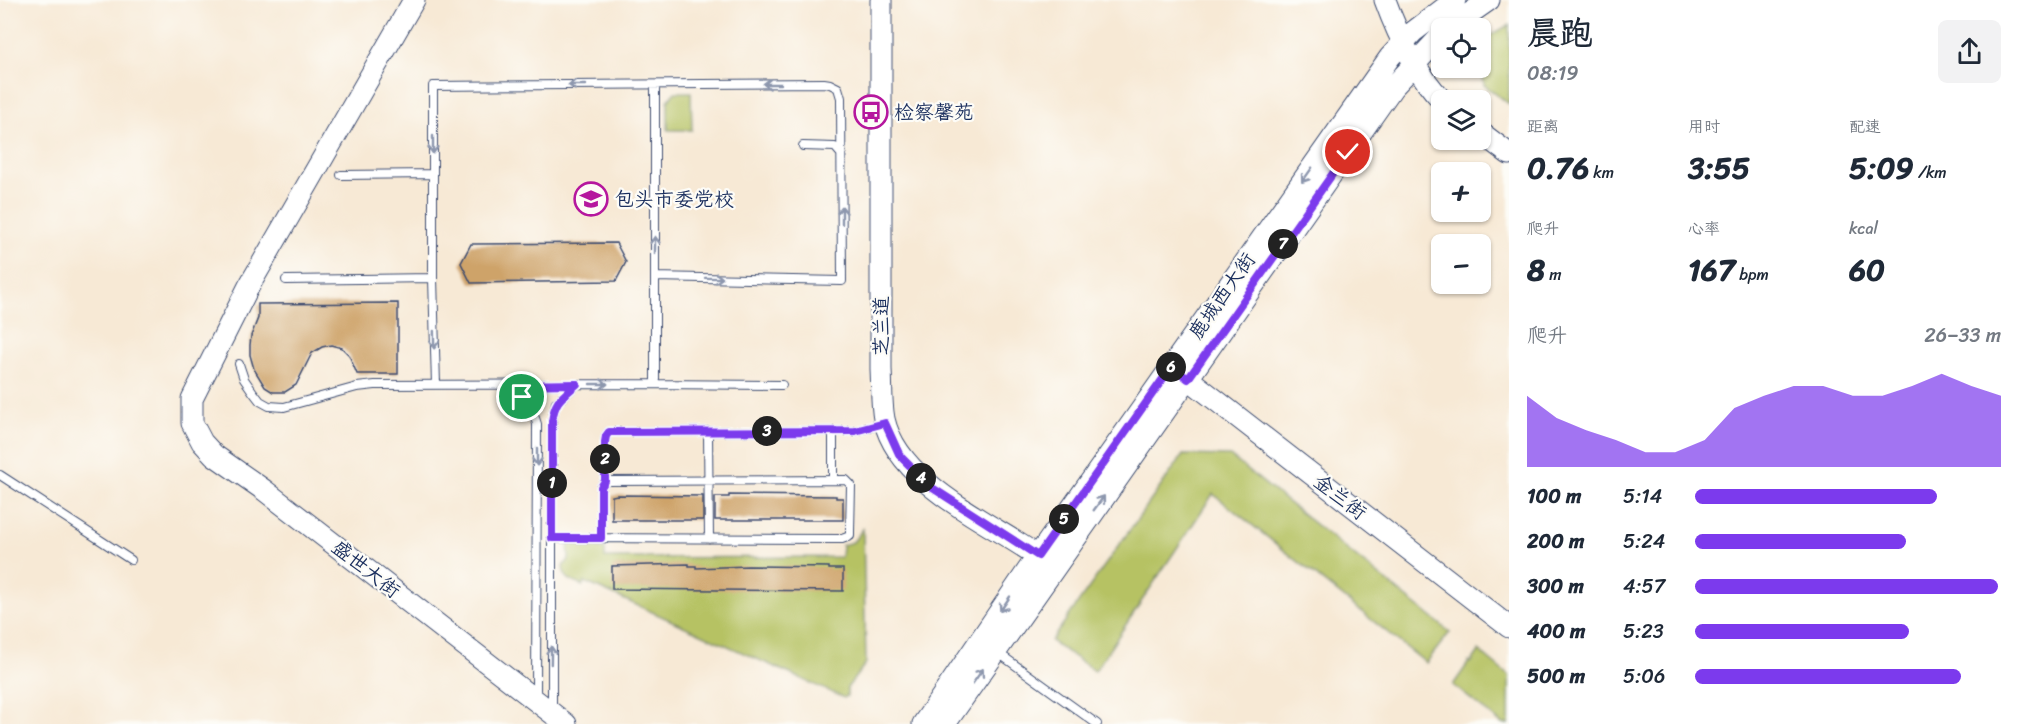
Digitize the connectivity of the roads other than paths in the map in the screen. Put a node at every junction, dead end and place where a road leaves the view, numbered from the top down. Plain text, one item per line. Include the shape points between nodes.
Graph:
1 (414, 0) edge
2 (881, 0) edge
3 (1386, 0) edge
4 (1455, 0) edge
5 (1489, 0) edge
6 (1463, 18) edge
7 (1403, 42) junction
8 (1431, 46) edge
9 (1415, 62) junction
10 (655, 85) junction
11 (1433, 90) edge
12 (1491, 140) edge
13 (803, 146) dead end
14 (1509, 154) edge
15 (842, 155) junction
16 (433, 174) junction
17 (341, 175) dead end
18 (655, 277) junction
19 (433, 278) junction
20 (286, 280) dead end
21 (239, 364) dead end
22 (1180, 373) junction
23 (577, 384) junction
24 (656, 384) junction
25 (436, 385) junction
26 (514, 385) junction
27 (782, 385) dead end
28 (885, 423) junction
29 (708, 431) junction
30 (832, 431) junction
31 (0, 475) edge
32 (833, 480) junction
33 (605, 481) junction
34 (709, 481) junction
35 (552, 538) junction
36 (601, 538) junction
37 (709, 539) junction
38 (131, 560) dead end
39 (1046, 562) junction
40 (1509, 627) edge
41 (996, 651) junction
42 (551, 713) edge
43 (923, 724) edge
44 (945, 724) edge
45 (1097, 724) edge

1 - 42 street, 盛世大街 via 249,286 192,399 192,423 214,455
2 - 28 street, 芝兰道
3 - 7 street
4 - 7 street, 鹿城西大街
5 - 6 street
7 - 9 street
7 -> 22 street, 鹿城西大街
8 - 9 street, 鹿城西大街
9 - 11 street
9 - 22 street, 鹿城西大街
15 -> 10 lane via 841,98 834,85
10 -> 16 lane via 433,86
18 -> 10 lane
12 - 14 street
13 - 15 lane via 835,147
18 -> 15 lane via 842,281
16 - 17 lane
16 - 19 lane
18 - 24 lane
19 - 20 lane
19 -> 25 lane
21 - 25 lane via 260,402 269,406 284,407 357,387
22 - 39 street, 鹿城西大街
22 - 40 street, 金兰街
23 -> 24 lane
23 - 26 lane
23 - 35 lane via 561,396 552,421
24 - 27 lane
25 - 26 lane
26 -> 42 lane via 532,409 537,424
28 - 30 lane via 855,431
28 - 39 street, 芝兰道 via 900,456 931,487
29 - 30 lane
29 - 33 lane via 609,432 605,442
29 - 34 lane
30 - 32 lane
31 - 38 lane
32 - 34 lane
32 - 37 lane via 846,480 851,485 848,538
33 - 34 lane
33 - 36 lane via 601,487
34 - 37 lane
35 - 36 lane
42 -> 35 lane
36 - 37 lane
39 - 41 street, 鹿城西大街
39 -> 43 street, 鹿城西大街
44 -> 41 street, 鹿城西大街
41 - 45 lane

